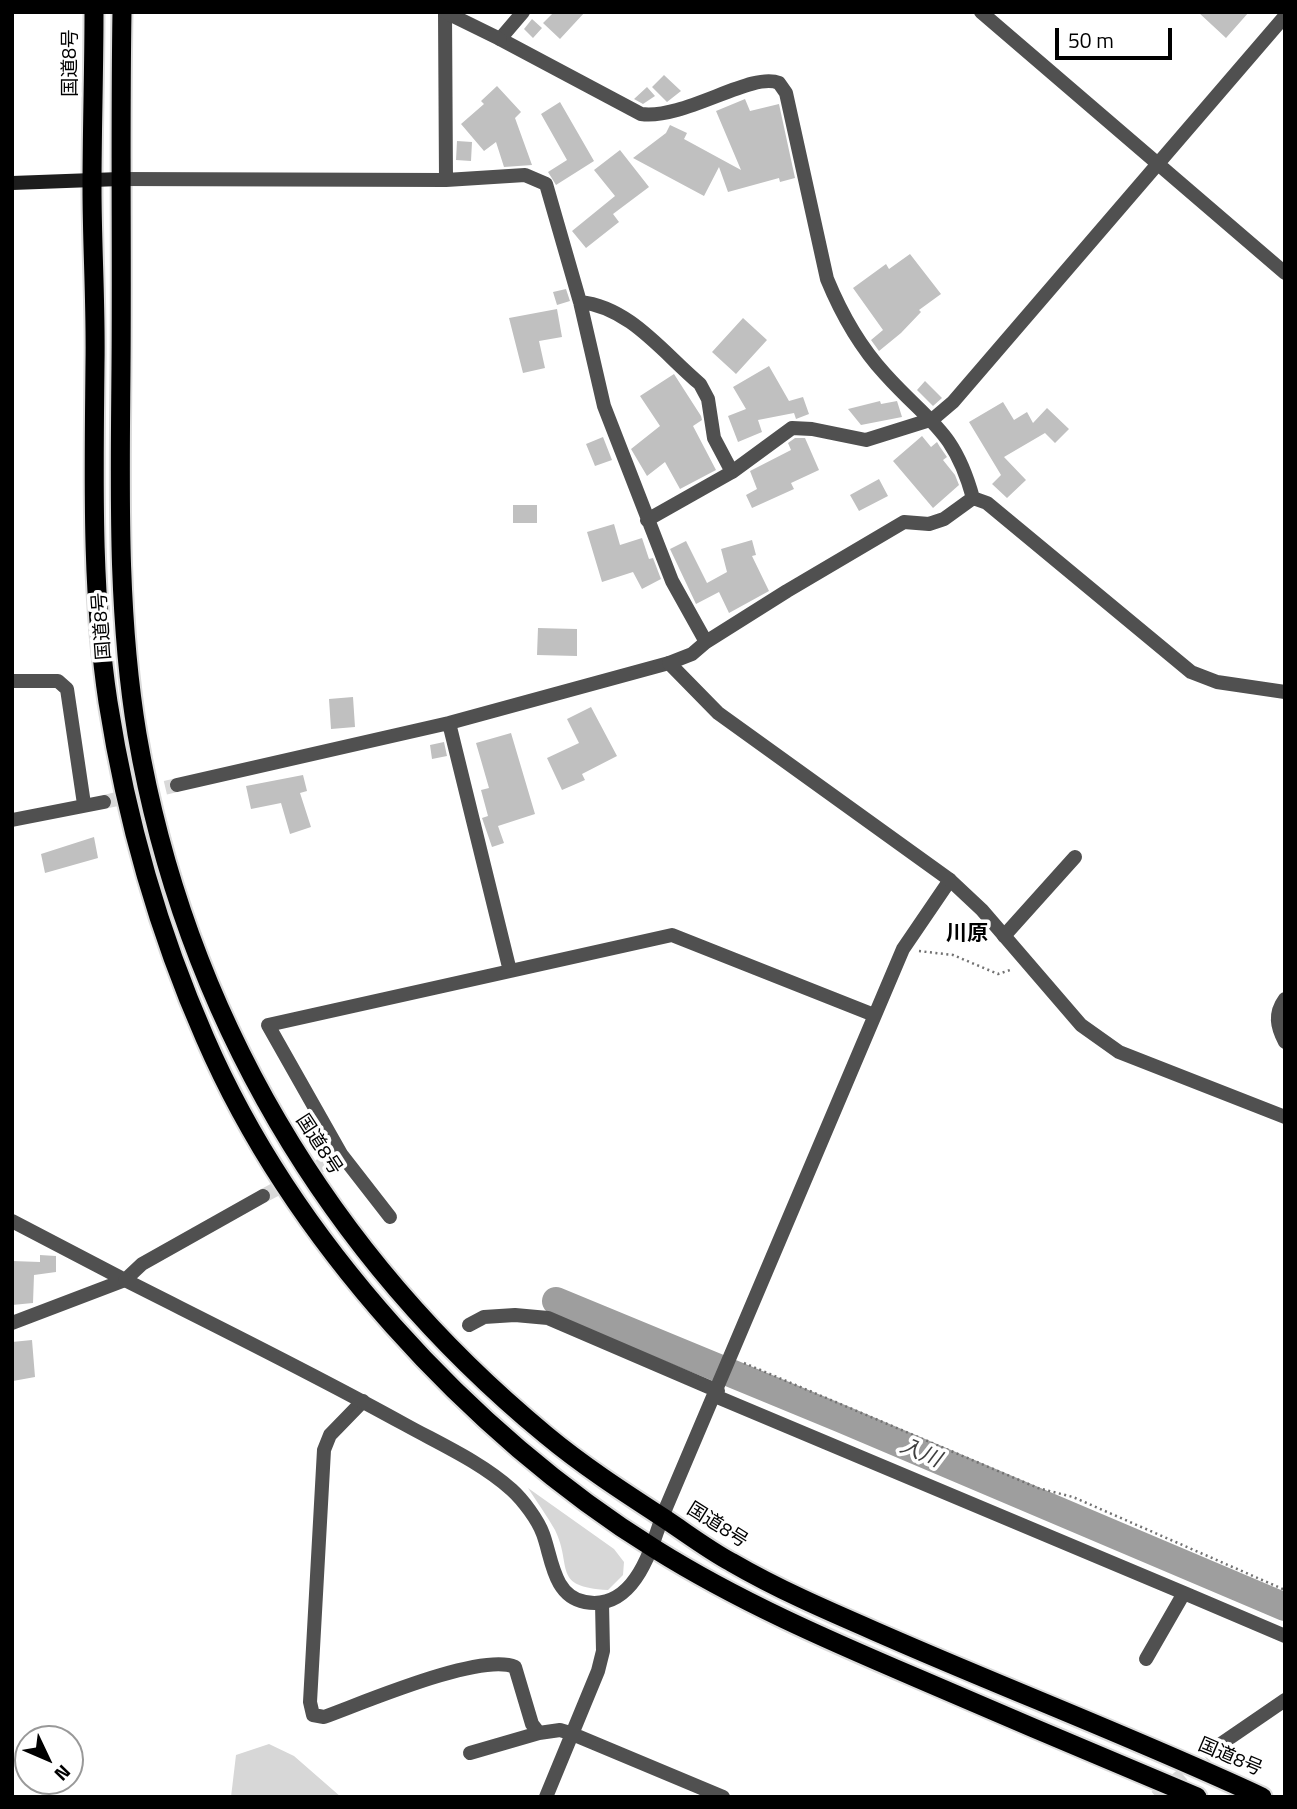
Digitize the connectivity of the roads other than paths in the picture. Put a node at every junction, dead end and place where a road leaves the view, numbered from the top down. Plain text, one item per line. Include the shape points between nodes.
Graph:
1 (94, 12) edge
2 (122, 12) edge
3 (444, 12) edge
4 (523, 12) edge
5 (981, 12) edge
6 (1285, 16) edge
7 (500, 39) junction
8 (1157, 163) junction
9 (120, 179) junction
10 (446, 180) junction
11 (92, 182) junction
12 (12, 183) edge
13 (1285, 273) edge
14 (580, 302) junction
15 (933, 419) junction
16 (732, 472) junction
17 (974, 498) junction
18 (648, 520) junction
19 (706, 642) junction
20 (669, 663) junction
21 (12, 681) edge
22 (1285, 692) edge
23 (449, 723) junction
24 (177, 785) tunnel mouth
25 (104, 802) tunnel mouth
26 (84, 804) junction
27 (12, 820) edge
28 (1076, 857) dead end
29 (950, 880) junction
30 (1004, 936) junction
31 (510, 971) junction
32 (1285, 999) edge
33 (874, 1015) junction
34 (1285, 1042) edge
35 (1285, 1117) edge
36 (263, 1196) tunnel mouth
37 (390, 1217) dead end
38 (12, 1221) edge
39 (125, 1280) junction
40 (12, 1323) edge
41 (469, 1325) dead end
42 (716, 1394) junction
43 (363, 1401) junction
44 (662, 1517) junction
45 (652, 1547) junction
46 (1184, 1593) junction
47 (602, 1603) junction
48 (1285, 1636) edge
49 (1146, 1659) dead end
50 (1285, 1700) edge
51 (539, 1733) junction
52 (570, 1733) junction
53 (1212, 1750) tunnel mouth
54 (470, 1753) dead end
55 (546, 1797) edge
56 (723, 1797) edge
57 (1198, 1797) edge
58 (1262, 1797) edge

1 - 11 highway, 国道8号
2 - 9 highway, 国道8号
3 - 7 street
3 - 10 street
4 - 7 street
5 - 8 street
6 - 8 street
7 - 15 street via 641,114 657,116 695,107 763,80 779,83 786,93 834,296 869,355
8 - 13 street
8 - 15 street via 953,402
9 - 10 street
9 - 11 main road
9 - 44 highway, 国道8号 via 119,495 127,649 137,730 173,884 228,1030 281,1132 391,1284 472,1369 546,1435
10 - 14 street via 525,175 546,184
11 - 12 main road
11 - 45 highway, 国道8号 via 96,359 92,492 107,696 135,843 205,1039 241,1111 304,1211 412,1346 533,1460
14 - 16 street via 620,313 700,384 708,399 714,438
14 - 18 street via 604,406
15 - 16 street via 866,440 792,428
15 - 17 street via 957,449
16 - 18 street
17 - 19 street via 944,519 929,524 904,522
17 - 22 street via 987,503 1191,672
18 - 19 street via 672,581
19 - 20 street via 692,654
20 - 23 street
20 - 29 street via 718,713
21 - 26 street via 58,681 67,690
23 - 24 street
23 - 31 street
25 - 26 street
26 - 27 street
28 - 30 street
29 - 30 street
29 - 33 street via 903,949
30 - 35 street via 1081,1025 1119,1052
31 - 33 street via 672,935
31 - 37 street via 268,1025 336,1157
32 - 34 street via 1277,1026
33 - 42 street
36 - 39 street via 142,1264
38 - 39 street
39 - 40 street
39 - 43 street
41 - 42 street via 484,1317 548,1318
42 - 44 street
42 - 46 street
43 - 47 street via 481,1467 514,1492 542,1531 558,1582 582,1602
43 - 51 street via 330,1435 324,1450 310,1702 313,1715 324,1717 438,1676 503,1662 515,1667 532,1724
44 - 45 street
44 - 58 highway, 国道8号 via 734,1564 818,1606
45 - 47 street via 644,1567 621,1596
45 - 57 highway, 国道8号 via 813,1633
46 - 48 street
46 - 49 street
47 - 52 street via 603,1651
50 - 53 street
51 - 52 street
51 - 54 street
52 - 55 street
52 - 56 street

